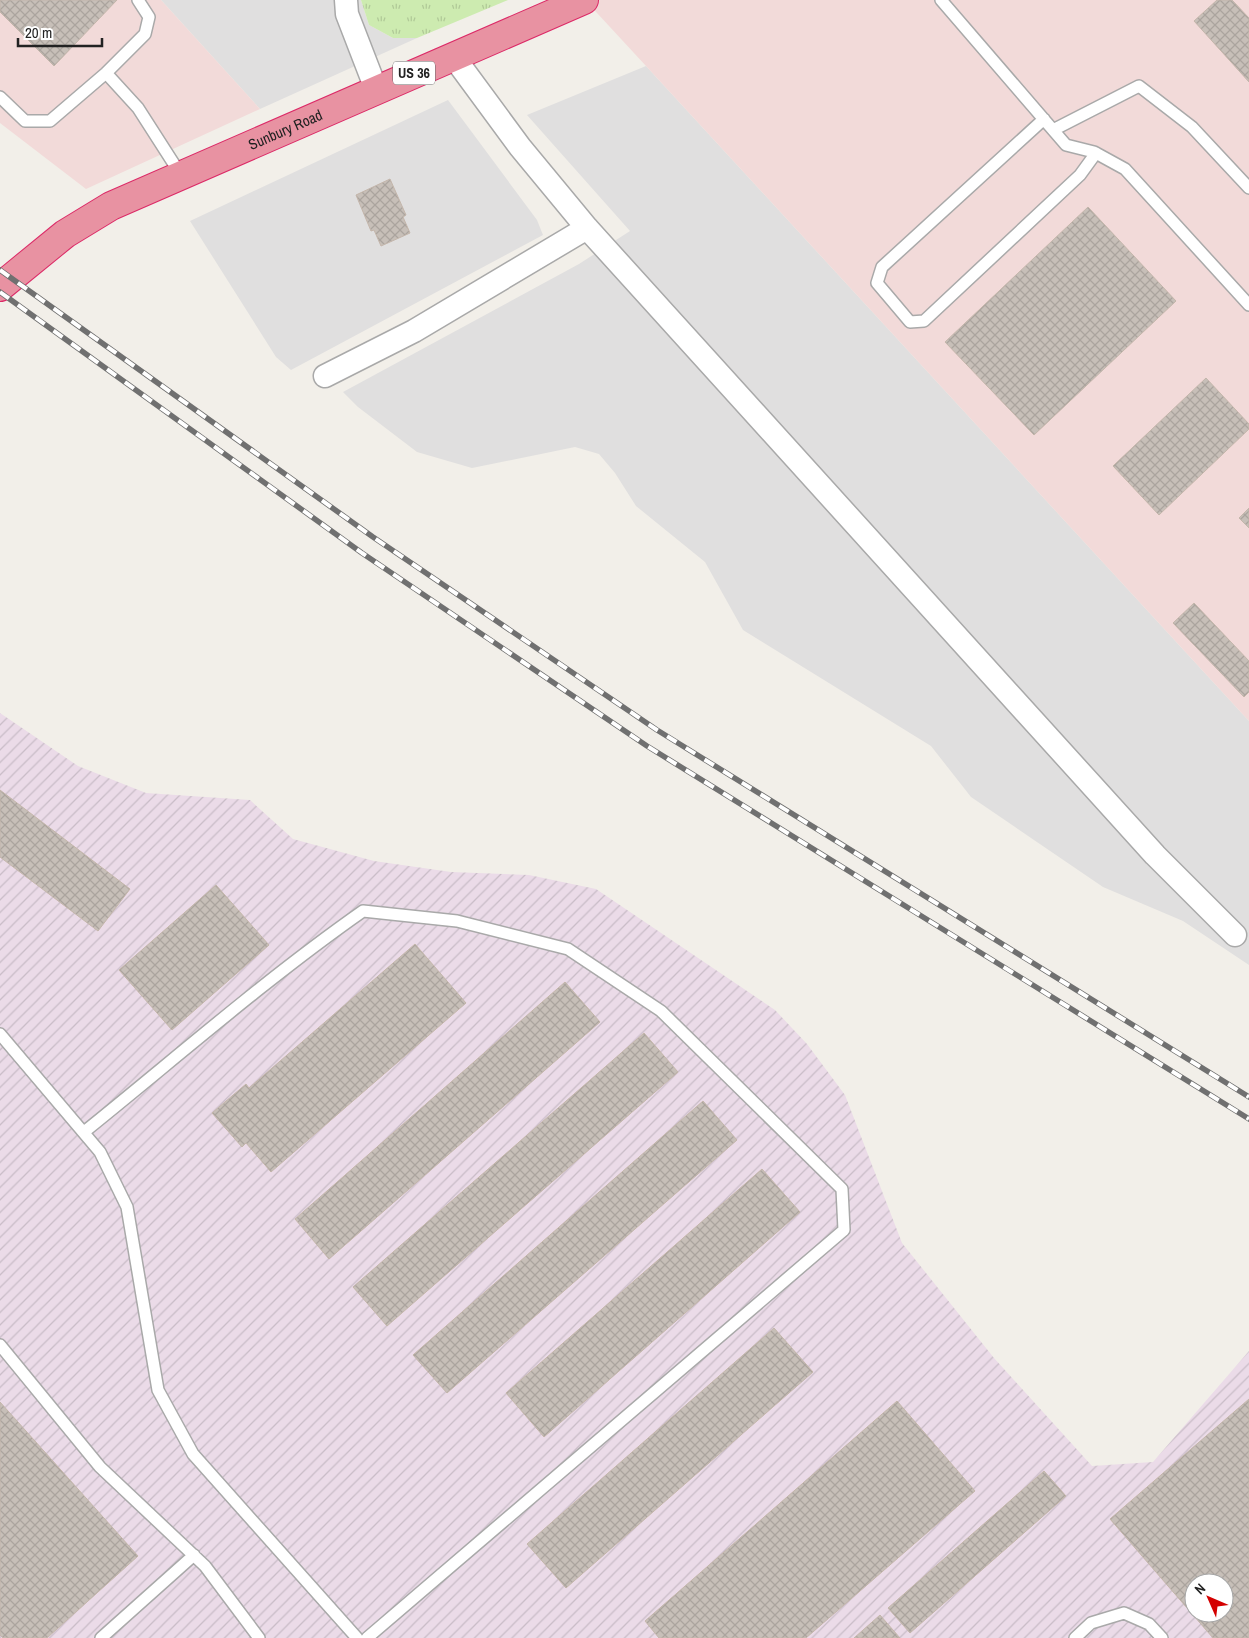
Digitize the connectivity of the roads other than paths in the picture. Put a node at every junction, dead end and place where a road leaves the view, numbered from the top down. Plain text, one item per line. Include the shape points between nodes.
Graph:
1 (138, 0) edge
2 (346, 0) edge
3 (584, 0) edge
4 (941, 0) edge
5 (453, 56) junction
6 (106, 73) junction
7 (376, 89) junction
8 (0, 97) edge
9 (1044, 119) junction
10 (1053, 130) junction
11 (1096, 153) junction
12 (182, 175) junction
13 (1249, 188) edge
14 (587, 228) junction
15 (0, 286) edge
16 (1249, 305) edge
17 (325, 376) dead end
18 (1235, 935) dead end
19 (0, 1034) edge
20 (84, 1132) junction
21 (0, 1345) edge
22 (194, 1555) junction
23 (101, 1638) edge
24 (259, 1638) edge
25 (357, 1638) edge
26 (367, 1638) edge
27 (1075, 1638) edge
28 (1162, 1638) edge

1 - 6 lane via 149,17 145,34
2 - 7 street via 347,14
3 - 5 highway, Sunbury Road / US 36
4 - 9 lane
5 - 7 highway, Sunbury Road / US 36
5 - 14 street via 520,147
6 - 8 lane via 50,121 25,121
6 - 12 lane via 138,108
7 - 12 highway, Sunbury Road / US 36
9 - 10 lane
9 - 11 lane via 882,267 877,284 910,322 924,321 1080,175
10 - 11 lane via 1066,145
10 - 13 lane via 1139,86 1192,127
11 - 16 lane via 1125,169
12 - 15 highway, Sunbury Road / US 36 via 111,206 65,234
14 - 17 street via 414,330
14 - 18 street via 1154,855
19 - 20 lane
20 - 25 lane via 100,1152 128,1207 158,1390 193,1454
20 - 26 lane via 297,958 363,911 457,921 568,949 661,1011 842,1189 844,1230
21 - 22 lane via 100,1467
22 - 23 lane
22 - 24 lane
27 - 28 lane via 1091,1623 1124,1613 1149,1624

